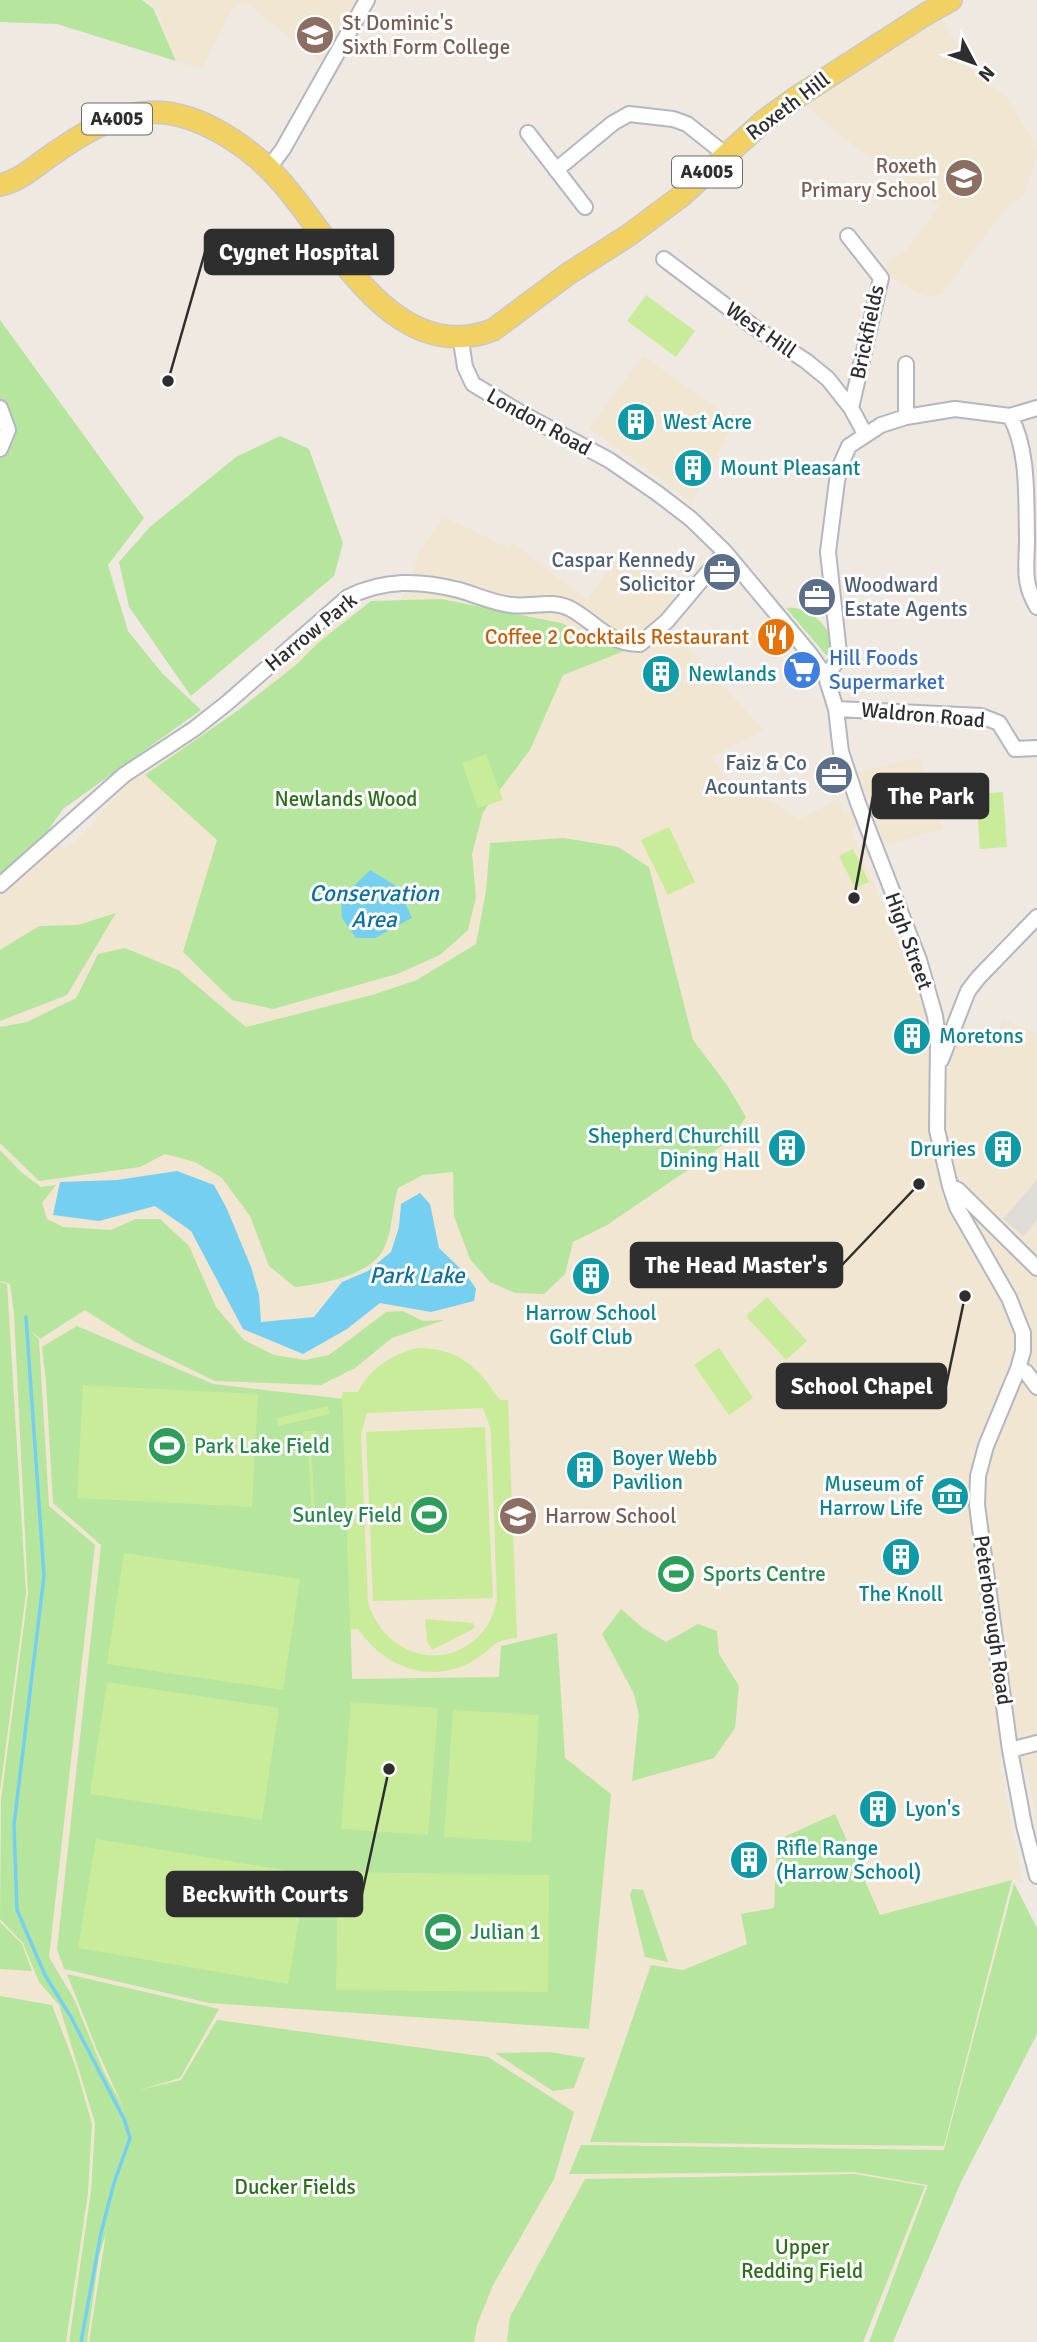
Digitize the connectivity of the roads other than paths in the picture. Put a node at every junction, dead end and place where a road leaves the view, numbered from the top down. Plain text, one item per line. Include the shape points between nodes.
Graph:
1 (368, 0) edge
2 (951, 0) edge
3 (528, 133) dead end
4 (726, 155) junction
5 (268, 169) junction
6 (556, 170) junction
7 (0, 185) edge
8 (585, 207) dead end
9 (848, 236) dead end
10 (664, 259) dead end
11 (460, 335) junction
12 (906, 364) dead end
13 (0, 408) edge
14 (851, 408) junction
15 (1037, 408) edge
16 (1010, 416) junction
17 (906, 417) junction
18 (864, 434) junction
19 (0, 449) edge
20 (724, 552) junction
21 (770, 605) joint
22 (1037, 607) edge
23 (826, 677) junction
24 (836, 709) junction
25 (1037, 748) edge
26 (0, 885) edge
27 (1037, 917) edge
28 (938, 1064) junction
29 (950, 1186) junction
30 (1037, 1268) edge
31 (1018, 1369) junction
32 (1037, 1387) edge
33 (1037, 1743) edge
34 (1010, 1750) junction
35 (1037, 1876) edge

1 - 5 street
2 - 4 main road, Roxeth Hill / A4005 via 824,77
3 - 6 street
4 - 6 street via 687,124 629,114
4 - 11 main road, Roxeth Hill / A4005 via 680,197 493,330
5 - 7 main road, A4005 via 243,148 192,120 167,113 140,113 79,135 27,173
5 - 11 main road, A4005 via 384,306 426,332
6 - 8 street
9 - 14 street, Brickfields via 881,278
10 - 14 street, West Hill via 813,367
11 - 20 street, London Road via 465,367 474,384 609,460 691,519
12 - 17 street
13 - 19 street via 8,430
14 - 18 street, Brickfields
15 - 16 street
16 - 17 street via 955,409
16 - 22 street via 1016,426 1025,485 1026,582
17 - 18 street
18 - 23 street via 849,446 837,481 828,552 839,653
20 - 21 street, London Road
20 - 26 street, Harrow Park via 667,621 640,644 616,641 568,607 550,603 510,605 455,589 398,582 369,587 348,597 194,729 124,775
21 - 23 street, High Street
23 - 24 street, High Street
24 - 25 street, Waldron Road via 981,716 999,723 1015,749
24 - 28 street, High Street via 841,752 923,972 939,1038
27 - 28 street via 968,991
28 - 29 street, High Street via 937,1130
29 - 30 street
29 - 31 street, High Street via 1019,1319 1024,1339
31 - 32 street
31 - 34 street, Peterborough Road via 986,1446 977,1506
33 - 34 street
34 - 35 street, Peterborough Road

